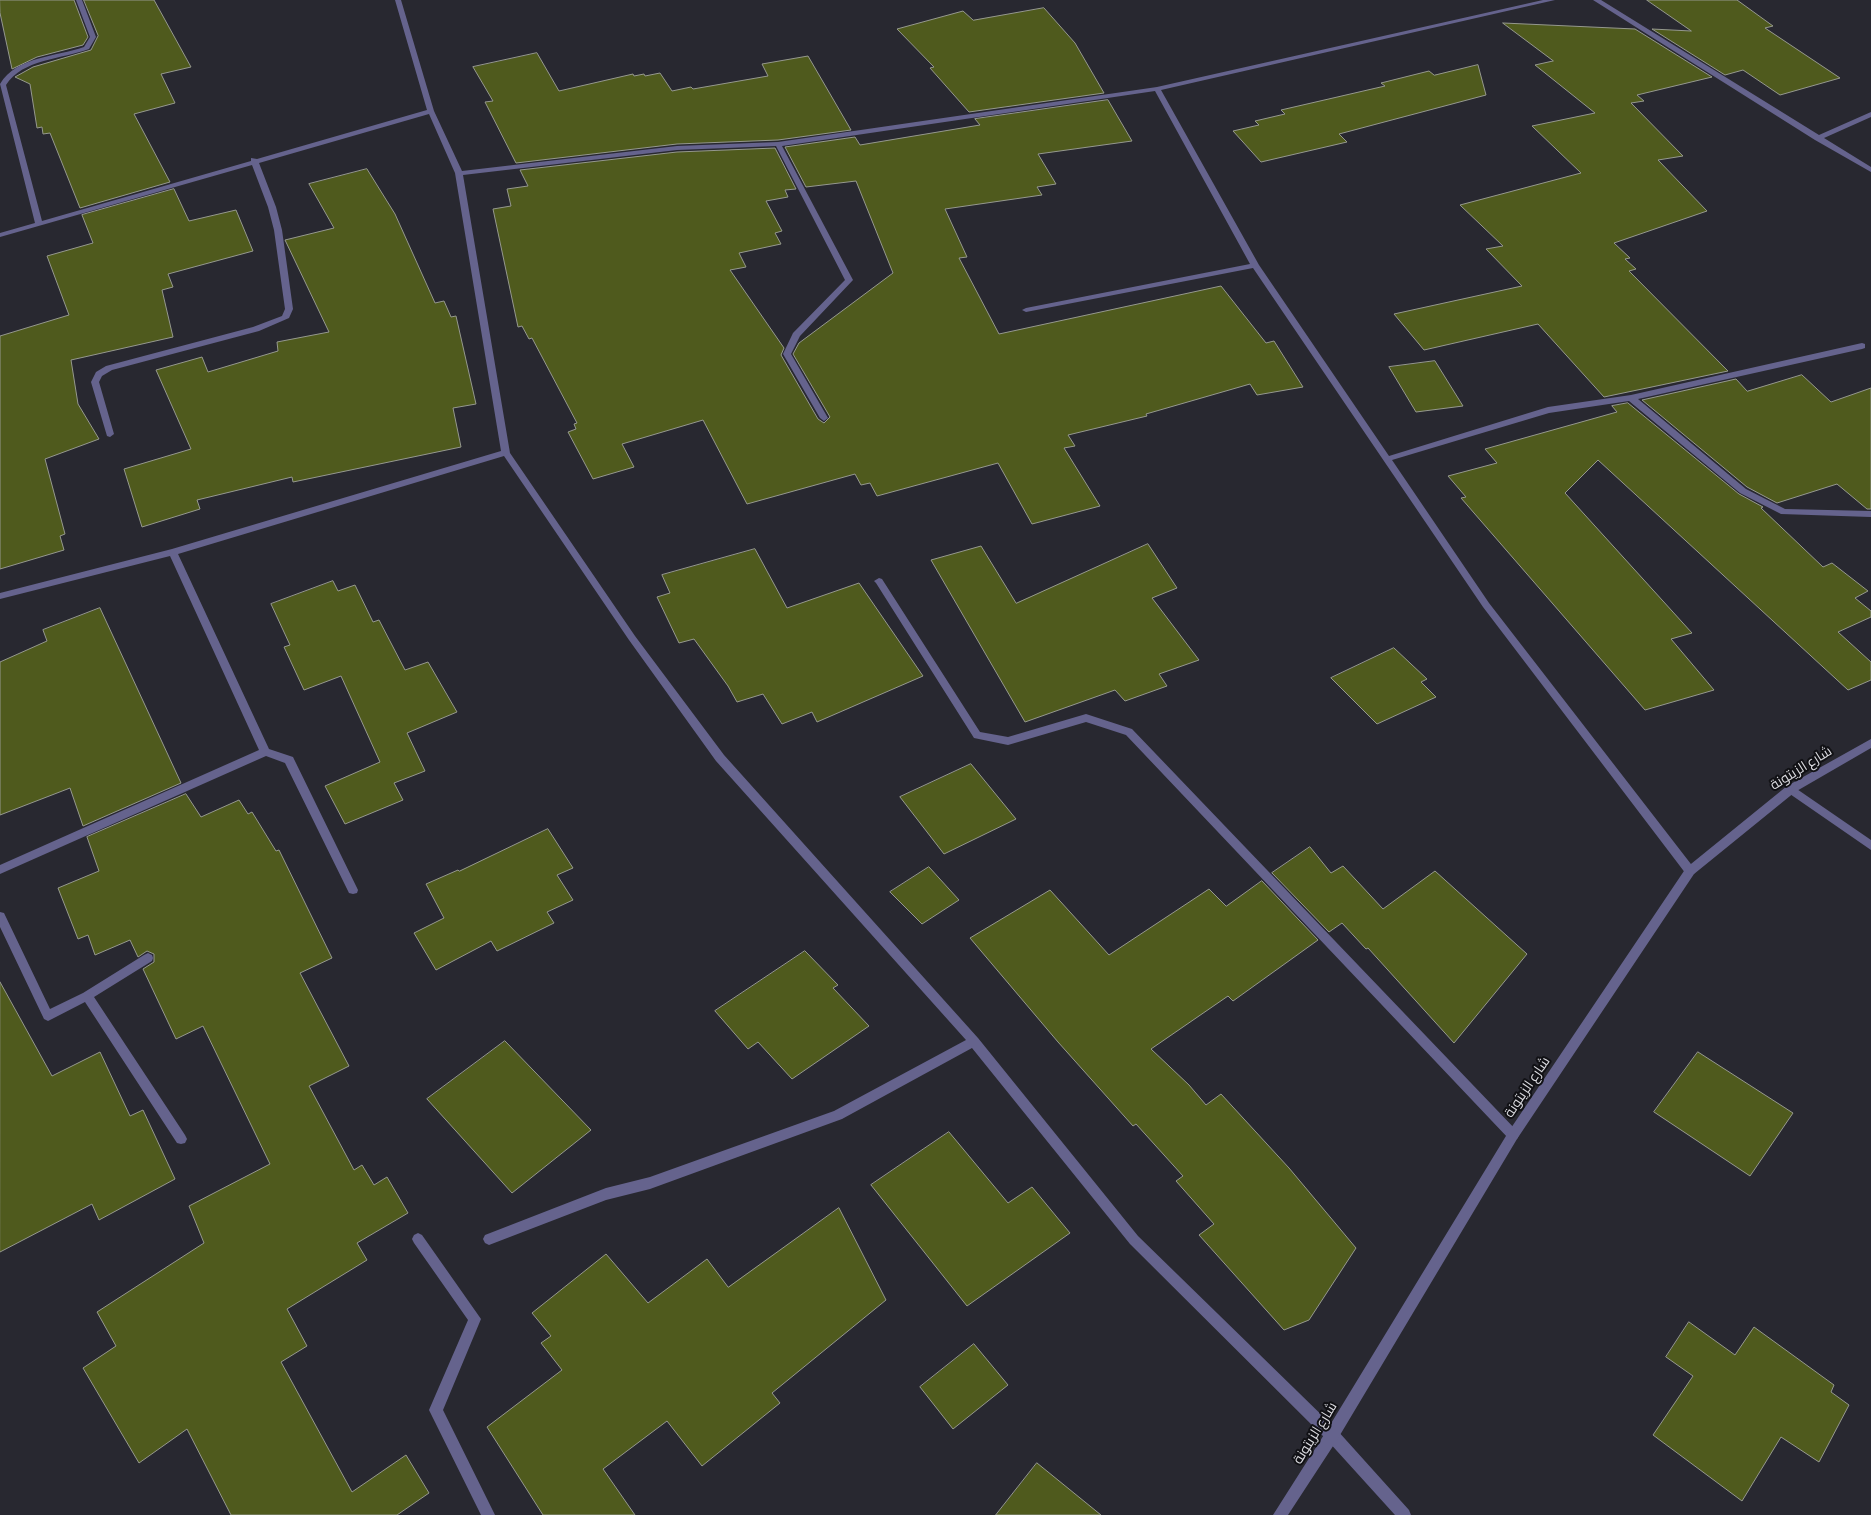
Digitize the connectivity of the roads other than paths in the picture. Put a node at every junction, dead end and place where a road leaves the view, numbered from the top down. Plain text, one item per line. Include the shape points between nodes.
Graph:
1 (79, 0) edge
2 (398, 0) edge
3 (1552, 0) edge
4 (1596, 0) edge
5 (1157, 89) junction
6 (431, 111) junction
7 (1871, 114) edge
8 (1818, 138) junction
9 (778, 144) junction
10 (254, 160) junction
11 (1871, 170) edge
12 (460, 173) junction
13 (39, 222) junction
14 (0, 235) edge
15 (1255, 265) junction
16 (1026, 310) dead end
17 (1862, 346) dead end
18 (1631, 398) junction
19 (824, 418) dead end
20 (110, 434) dead end
21 (506, 453) junction
22 (1388, 459) junction
23 (1871, 514) edge
24 (174, 552) junction
25 (879, 581) dead end
26 (0, 596) edge
27 (1871, 743) edge
28 (265, 752) junction
29 (1791, 789) junction
30 (1871, 846) edge
31 (0, 870) edge
32 (1690, 871) junction
33 (352, 890) dead end
34 (0, 916) edge
35 (148, 958) dead end
36 (87, 996) junction
37 (974, 1041) junction
38 (1513, 1135) junction
39 (181, 1139) dead end
40 (418, 1239) dead end
41 (489, 1239) dead end
42 (1332, 1435) junction
43 (488, 1515) edge
44 (1280, 1515) edge
45 (1404, 1515) edge

1 - 13 street via 93,37 87,48 18,68 6,76 3,85
2 - 6 street
3 - 5 street
4 - 8 street
5 - 9 street
5 - 15 street
6 - 10 street
6 - 12 street
7 - 8 street
8 - 11 street
9 - 12 street via 677,148
9 - 19 street via 849,280 796,335 787,354
10 - 13 street
10 - 20 street via 278,230 289,309 285,318 256,330 109,368 99,374 95,382
12 - 21 street
13 - 14 street
15 - 16 street
15 - 22 street
17 - 18 street
18 - 22 street via 1548,410
18 - 23 street via 1743,491 1784,512
21 - 24 street
21 - 37 street via 632,638 720,758
22 - 32 street via 1486,605
24 - 26 street
24 - 28 street
25 - 38 street via 977,735 1008,741 1086,718 1129,732
27 - 29 street, شارع الزيتونة
28 - 31 street
28 - 33 street via 288,760
29 - 30 street
29 - 32 street, شارع الزيتونة
32 - 38 street, شارع الزيتونة
34 - 36 street via 48,1016
35 - 36 street
36 - 39 street
37 - 41 street via 838,1115 650,1183 606,1194
37 - 42 street via 1134,1240
38 - 42 street, شارع الزيتونة
40 - 43 street via 475,1319 436,1410
42 - 44 street, شارع الزيتونة
42 - 45 street

